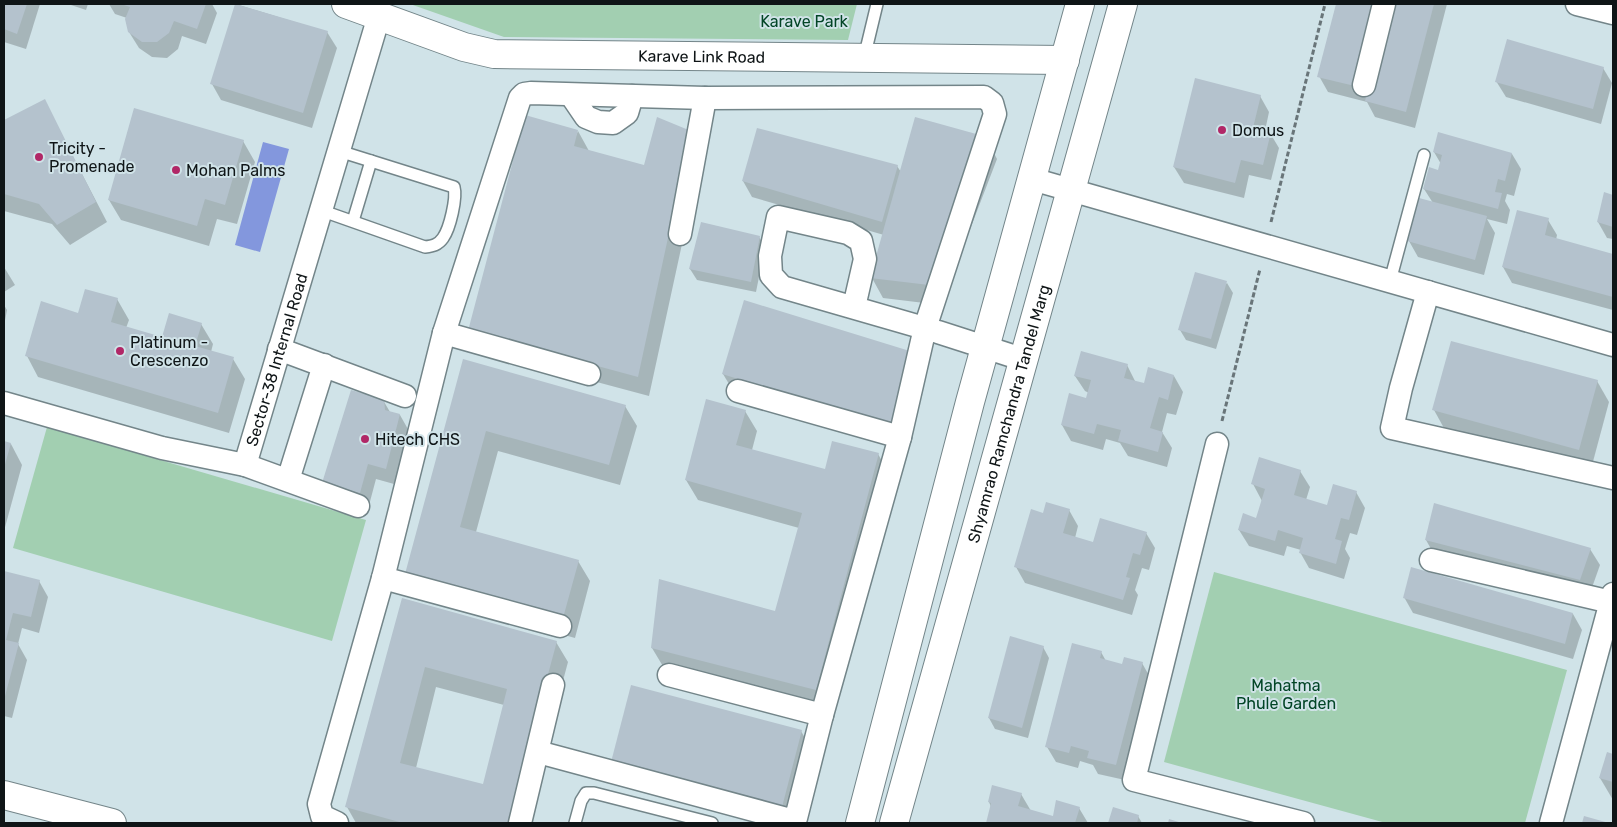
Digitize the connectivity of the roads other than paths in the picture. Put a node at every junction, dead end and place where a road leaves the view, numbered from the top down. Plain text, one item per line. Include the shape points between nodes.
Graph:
1 (346, 4) edge
2 (877, 4) edge
3 (1080, 4) edge
4 (1122, 4) edge
5 (1384, 4) edge
6 (1577, 4) edge
7 (1613, 13) edge
8 (379, 16) junction
9 (863, 58) junction
10 (1065, 60) junction
11 (1364, 85) dead end
12 (705, 98) junction
13 (339, 151) junction
14 (1424, 155) dead end
15 (371, 161) junction
16 (1032, 179) junction
17 (1071, 190) junction
18 (320, 210) junction
19 (353, 222) junction
20 (680, 234) dead end
21 (1390, 281) junction
22 (1428, 292) junction
23 (854, 308) junction
24 (925, 328) junction
25 (444, 333) junction
26 (1613, 345) edge
27 (985, 348) junction
28 (279, 349) junction
29 (1025, 360) junction
30 (324, 366) junction
31 (589, 374) dead end
32 (738, 391) dead end
33 (405, 396) dead end
34 (4, 403) edge
35 (900, 437) junction
36 (1217, 444) dead end
37 (245, 465) junction
38 (1613, 478) edge
39 (288, 480) junction
40 (358, 506) dead end
41 (1431, 560) dead end
42 (383, 578) junction
43 (1612, 598) edge
44 (560, 626) dead end
45 (669, 675) dead end
46 (553, 685) dead end
47 (822, 715) junction
48 (538, 752) junction
49 (4, 794) edge
50 (112, 823) edge
51 (337, 823) edge
52 (520, 823) edge
53 (575, 823) edge
54 (712, 823) edge
55 (860, 823) edge
56 (894, 823) edge
57 (1303, 823) edge
58 (1551, 823) edge

1 - 8 street, Karave Link Road
2 - 9 lane
3 - 10 street
4 - 17 street, Shyamrao Ramchandra Tandel Marg
5 - 11 street
6 - 7 street
8 - 9 street, Karave Link Road via 464,47 494,54
8 - 13 street, Sector-38 Internal Road
9 - 10 street, Karave Link Road
10 - 16 street
12 - 20 street
12 - 24 street via 984,97 992,103 995,114
12 - 25 street via 524,94 520,98
13 - 15 lane
13 - 18 street, Sector-38 Internal Road
14 - 21 lane
15 - 19 lane
15 - 19 lane via 454,187 457,196 444,238 435,246 425,247
16 - 17 street
16 - 27 street
17 - 21 street
17 - 29 street, Shyamrao Ramchandra Tandel Marg
18 - 19 lane
18 - 28 street, Sector-38 Internal Road
21 - 22 street
22 - 26 street
22 - 38 street via 1392,428
23 - 23 street via 782,287 771,275 770,256 778,216 848,233 861,241 865,259
23 - 24 street
24 - 27 street
24 - 35 street
25 - 31 street
25 - 42 street
27 - 29 street
27 - 55 street
28 - 30 street
28 - 37 street, Sector-38 Internal Road
29 - 56 street, Shyamrao Ramchandra Tandel Marg
30 - 33 street
30 - 39 street
32 - 35 street
34 - 37 street, Sector-38 Internal Road via 162,448
35 - 47 street
36 - 57 street via 1134,780
37 - 39 street
39 - 40 street
41 - 43 street
42 - 44 street
42 - 51 street via 318,804 322,816
43 - 58 street
45 - 47 street
46 - 48 street
47 - 48 street via 796,818 787,819
48 - 52 street
49 - 50 street
53 - 54 lane via 586,793 594,793

